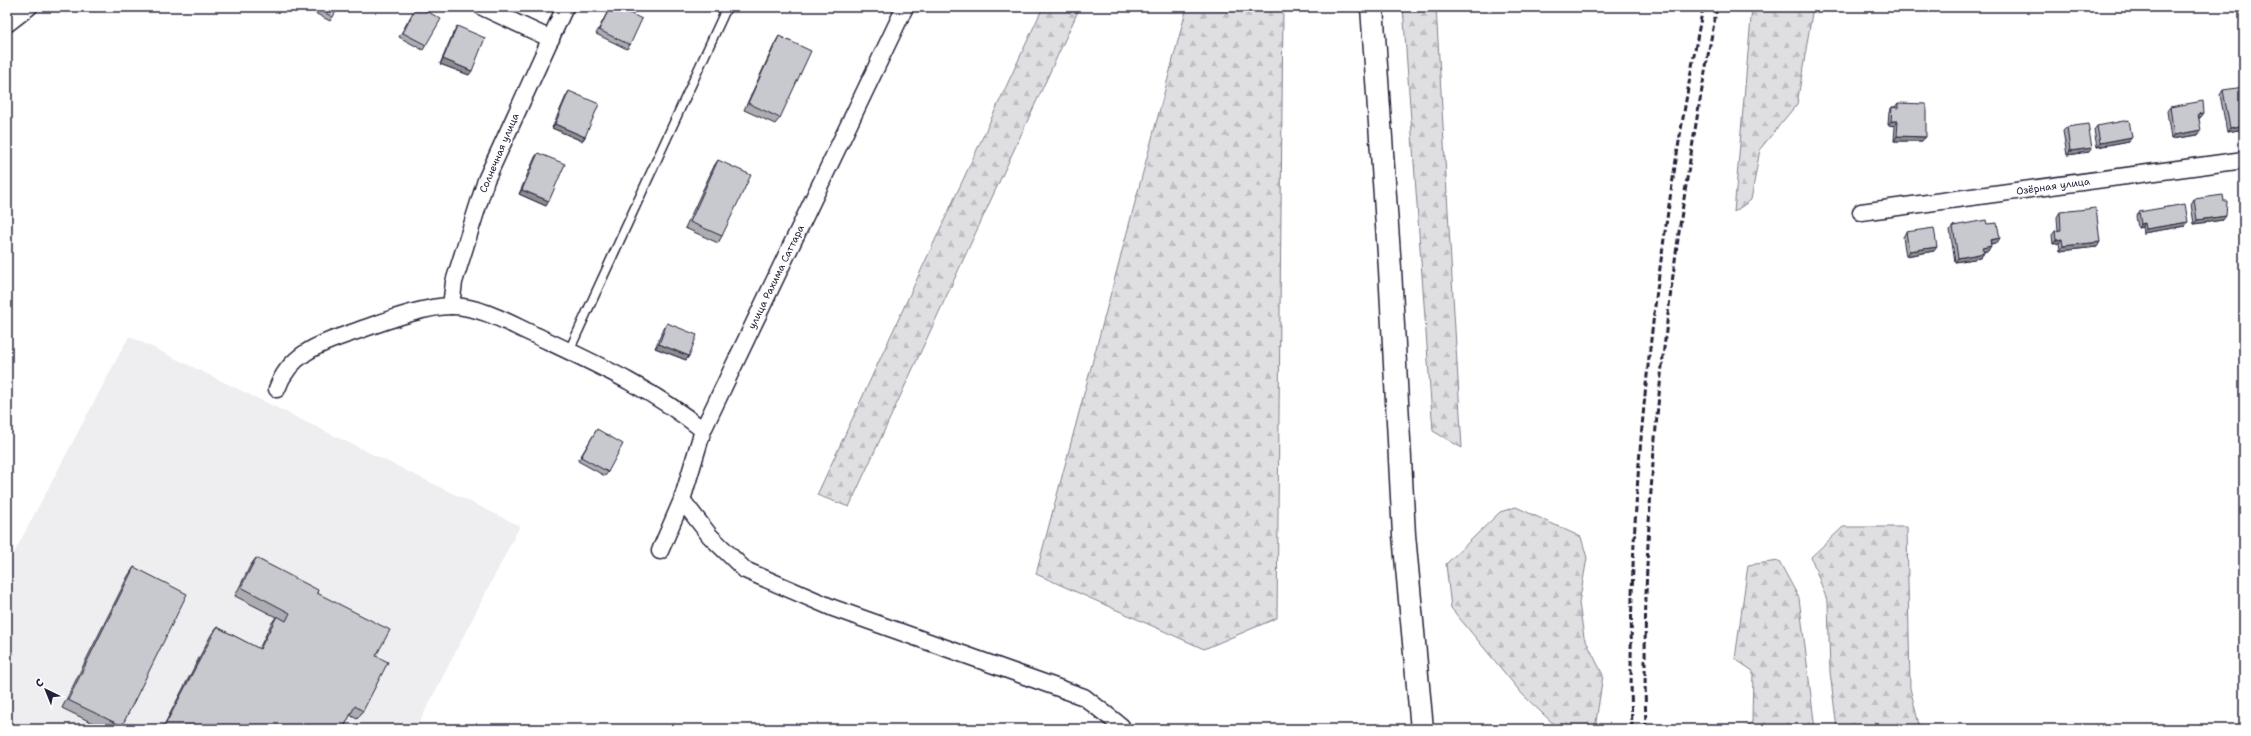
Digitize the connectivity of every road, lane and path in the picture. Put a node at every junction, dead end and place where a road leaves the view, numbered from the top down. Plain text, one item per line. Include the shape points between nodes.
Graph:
1 (29, 7) edge
2 (482, 7) edge
3 (565, 7) edge
4 (727, 7) edge
5 (905, 7) edge
6 (1372, 7) edge
7 (7, 24) edge
8 (551, 39) junction
9 (2244, 160) edge
10 (1861, 212) dead end
11 (451, 306) junction
12 (569, 351) junction
13 (277, 389) dead end
14 (703, 430) junction
15 (682, 500) junction
16 (660, 551) dead end
17 (1122, 729) edge
18 (1422, 729) edge

1 - 7 street
2 - 8 street
3 - 8 street, Солнечная улица
4 - 12 lane
5 - 14 street, улица Рахима Саттара
6 - 18 main road via 1390,269 1404,535
8 - 11 street, Солнечная улица via 486,180 454,282
9 - 10 street, Озёрная улица
11 - 12 street via 475,308
11 - 13 street via 401,317 318,346 296,359 282,374
12 - 14 street via 668,405
14 - 15 street, улица Рахима Саттара
15 - 16 street, улица Рахима Саттара
15 - 17 street via 710,536 745,570 833,608 1084,697

